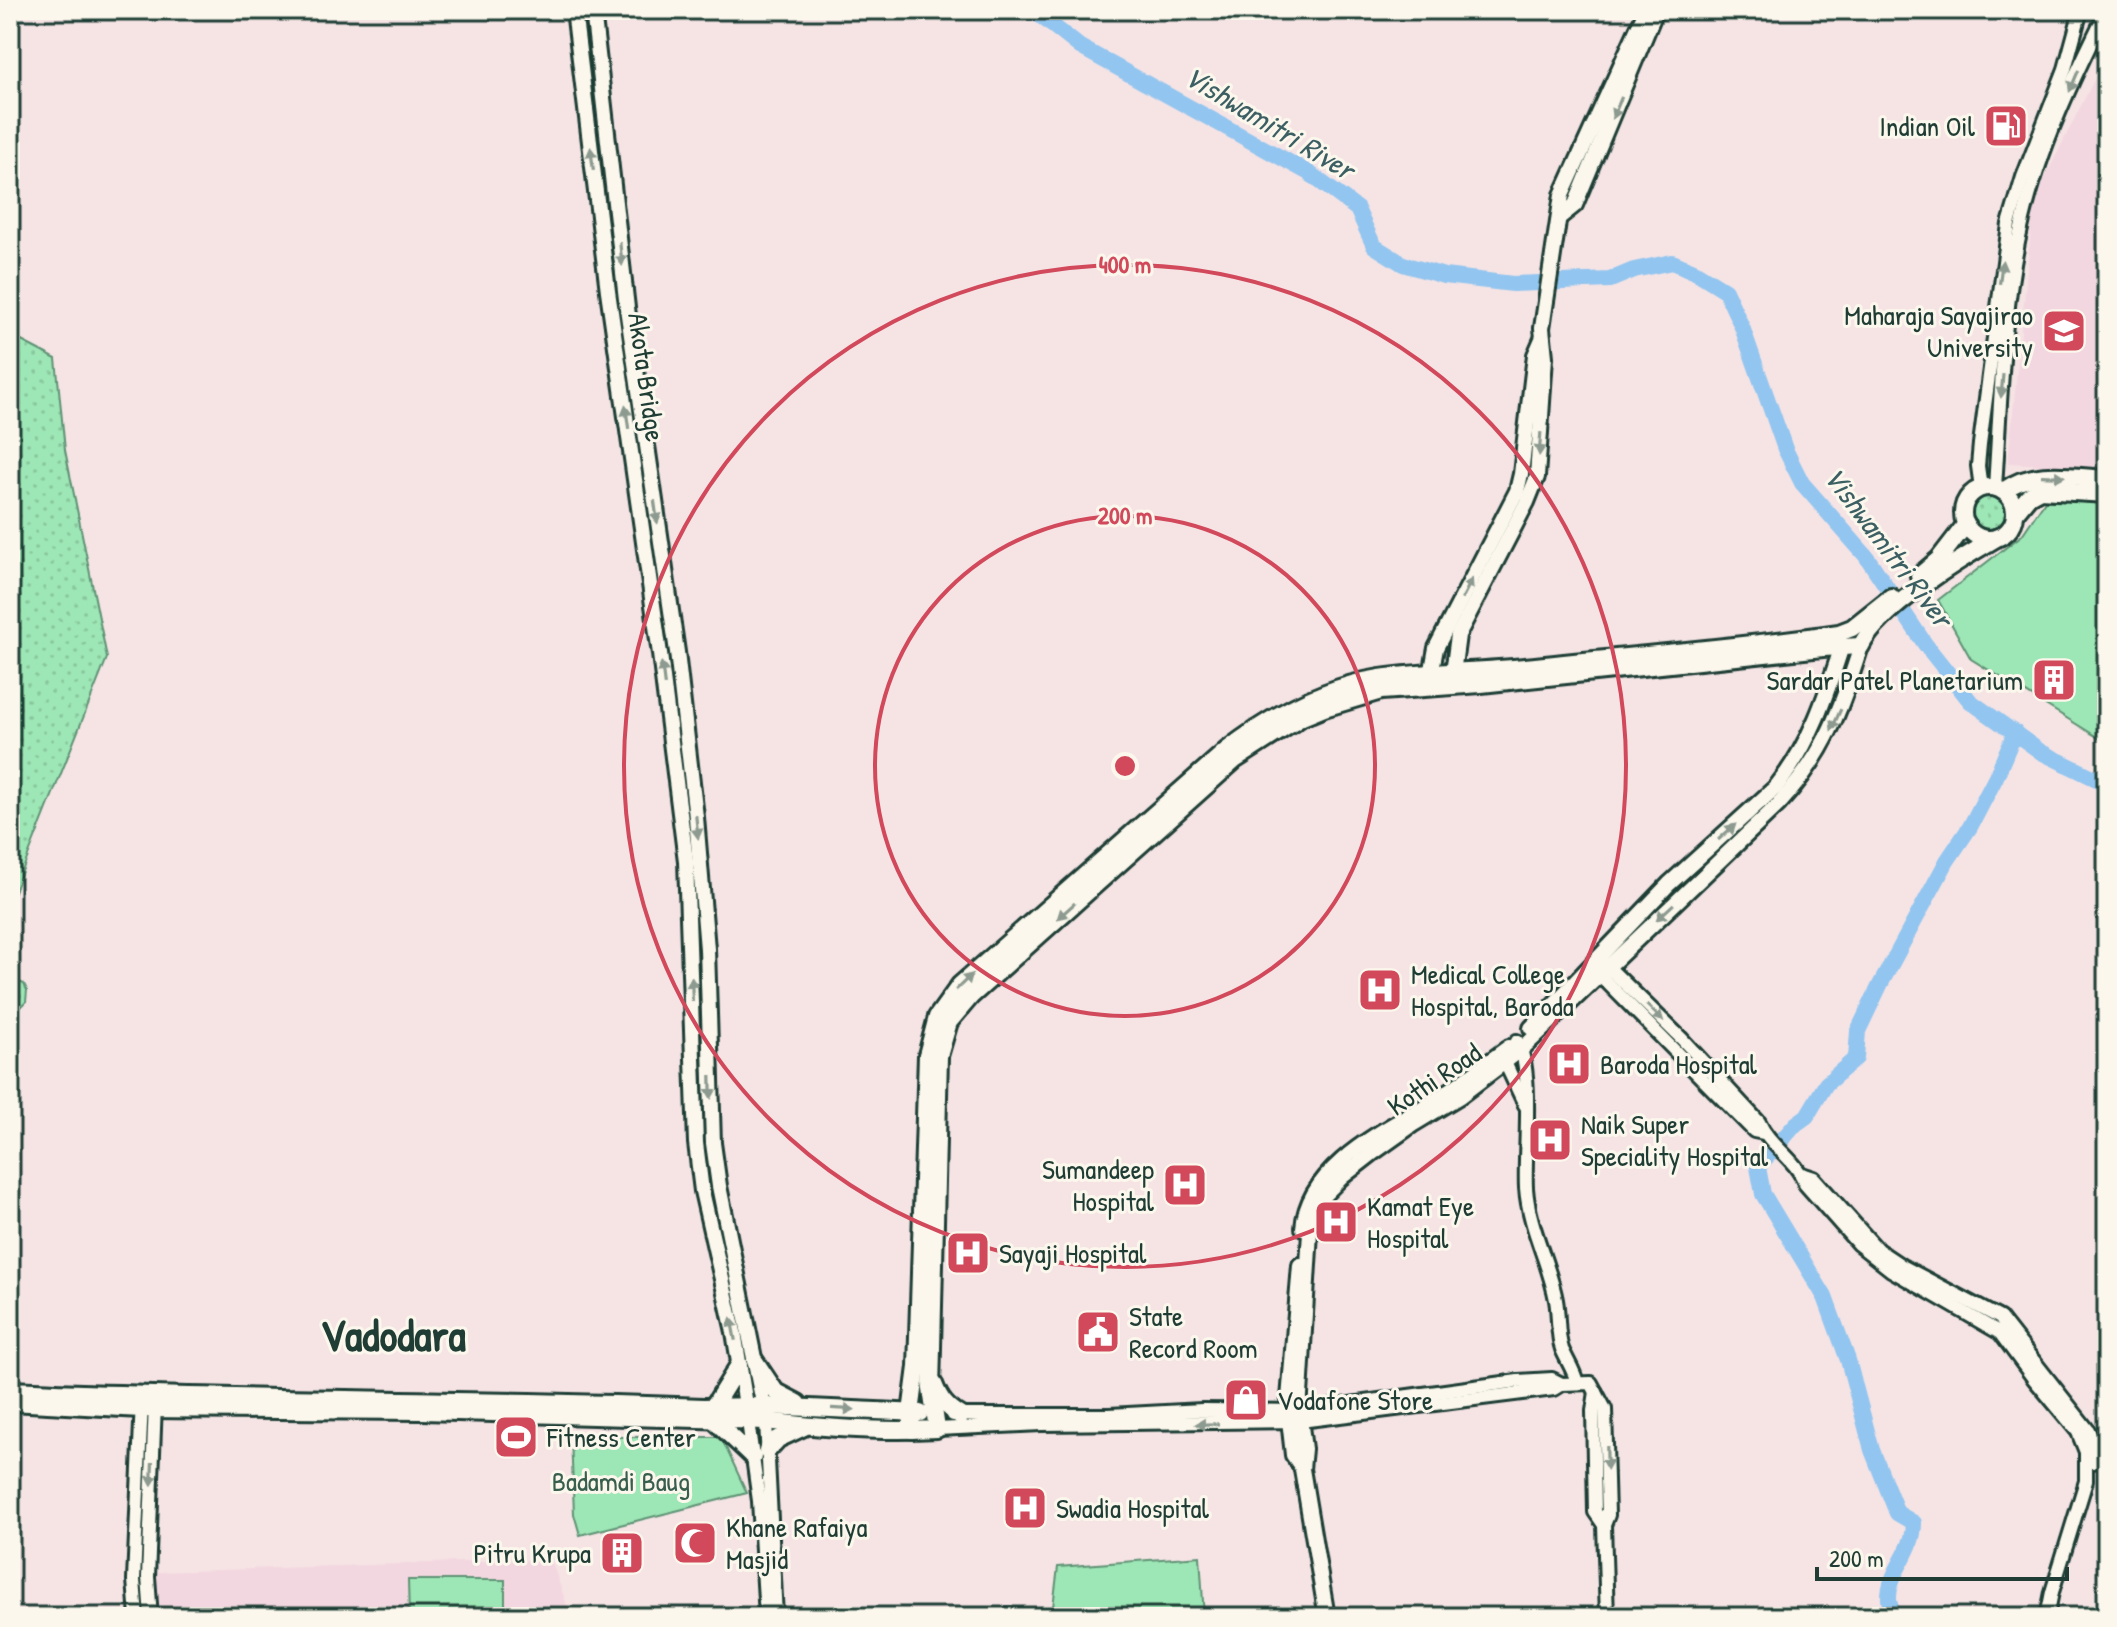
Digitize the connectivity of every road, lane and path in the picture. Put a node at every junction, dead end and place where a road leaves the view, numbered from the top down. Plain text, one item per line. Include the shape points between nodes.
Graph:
1 (574, 10) edge
2 (593, 10) edge
3 (1646, 10) edge
4 (1656, 10) edge
5 (2081, 10) edge
6 (2107, 10) edge
7 (1558, 223) junction
8 (1542, 333) junction
9 (2107, 479) edge
10 (1993, 489) junction
11 (2107, 494) edge
12 (2015, 513) junction
13 (1966, 524) junction
14 (1998, 537) junction
15 (1933, 571) junction
16 (1867, 630) junction
17 (1845, 638) junction
18 (1452, 680) junction
19 (1432, 681) junction
20 (680, 751) junction
21 (1599, 966) junction
22 (1519, 1045) junction
23 (1503, 1057) junction
24 (1526, 1108) junction
25 (1999, 1324) junction
26 (747, 1363) junction
27 (931, 1371) junction
28 (1569, 1383) junction
29 (10, 1390) edge
30 (10, 1402) edge
31 (149, 1403) junction
32 (812, 1408) junction
33 (714, 1413) junction
34 (756, 1413) junction
35 (911, 1413) junction
36 (961, 1416) junction
37 (1294, 1416) junction
38 (935, 1421) junction
39 (806, 1426) junction
40 (912, 1430) junction
41 (760, 1454) junction
42 (764, 1500) junction
43 (137, 1617) edge
44 (151, 1617) edge
45 (766, 1617) edge
46 (776, 1617) edge
47 (1327, 1617) edge
48 (1607, 1617) edge
49 (2047, 1617) edge
50 (2055, 1617) edge

20 -> 1 main road, Akota Bridge via 608,291
2 -> 20 main road via 627,308 677,652
3 - 7 main road via 1562,195
4 -> 7 main road via 1575,205
10 -> 5 main road via 1978,466 2009,224
6 -> 10 main road via 2051,136 2022,224
7 - 8 main road
8 -> 18 main road via 1537,477 1458,635
19 -> 8 main road via 1436,648 1517,491
10 -> 9 highway via 2038,476
10 - 12 highway via 2010,497
10 - 13 highway via 1969,496
11 - 12 highway via 2040,490
12 - 14 highway via 2010,528
13 - 14 highway via 1984,538
13 - 15 highway
14 - 15 highway
15 - 16 highway
16 - 17 highway
16 - 17 highway
16 -> 21 main road, Kothi Road via 1837,719 1806,775
17 - 18 highway
21 -> 17 main road, Kothi Road via 1669,884 1788,772 1814,726
18 - 19 highway
19 -> 27 highway via 1357,696 1302,717 1255,745 959,1008 939,1056
35 -> 19 highway via 927,1055 937,1017 949,998 1262,724 1354,684 1378,678
20 - 26 main road via 696,1143 702,1191
21 - 22 main road, Kothi Road via 1559,1015
21 - 25 main road via 1682,1039 1759,1122 1858,1244 1891,1270
22 - 23 main road, Kothi Road
22 - 24 main road
23 - 24 main road
23 - 37 main road, Kothi Road via 1460,1096 1374,1152 1323,1196 1310,1232
24 - 28 main road via 1526,1188 1557,1303 1562,1348 1573,1367
25 - 49 main road via 2078,1432 2086,1452 2085,1487
25 - 50 main road via 2066,1400 2093,1441 2094,1475
26 - 32 highway via 788,1401
26 - 33 highway
26 - 34 main road
27 - 36 highway via 941,1400
27 - 38 highway
28 - 37 main road via 1518,1381
28 - 48 main road via 1594,1388 1595,1512 1604,1525
29 - 31 highway
30 - 31 highway
31 - 33 highway
31 - 43 main road via 134,1580
31 -> 44 main road
32 - 34 highway
32 -> 35 highway
33 - 34 highway
33 - 41 highway
34 - 39 highway
34 - 41 main road
35 - 38 highway
35 - 40 highway
36 - 37 main road via 1202,1410
36 - 38 main road
37 -> 38 main road via 1041,1424
37 - 47 main road, Kothi Road via 1304,1449 1302,1469
38 - 40 highway
39 - 40 highway
39 - 41 highway
41 - 42 main road
42 - 45 main road
42 - 46 main road

